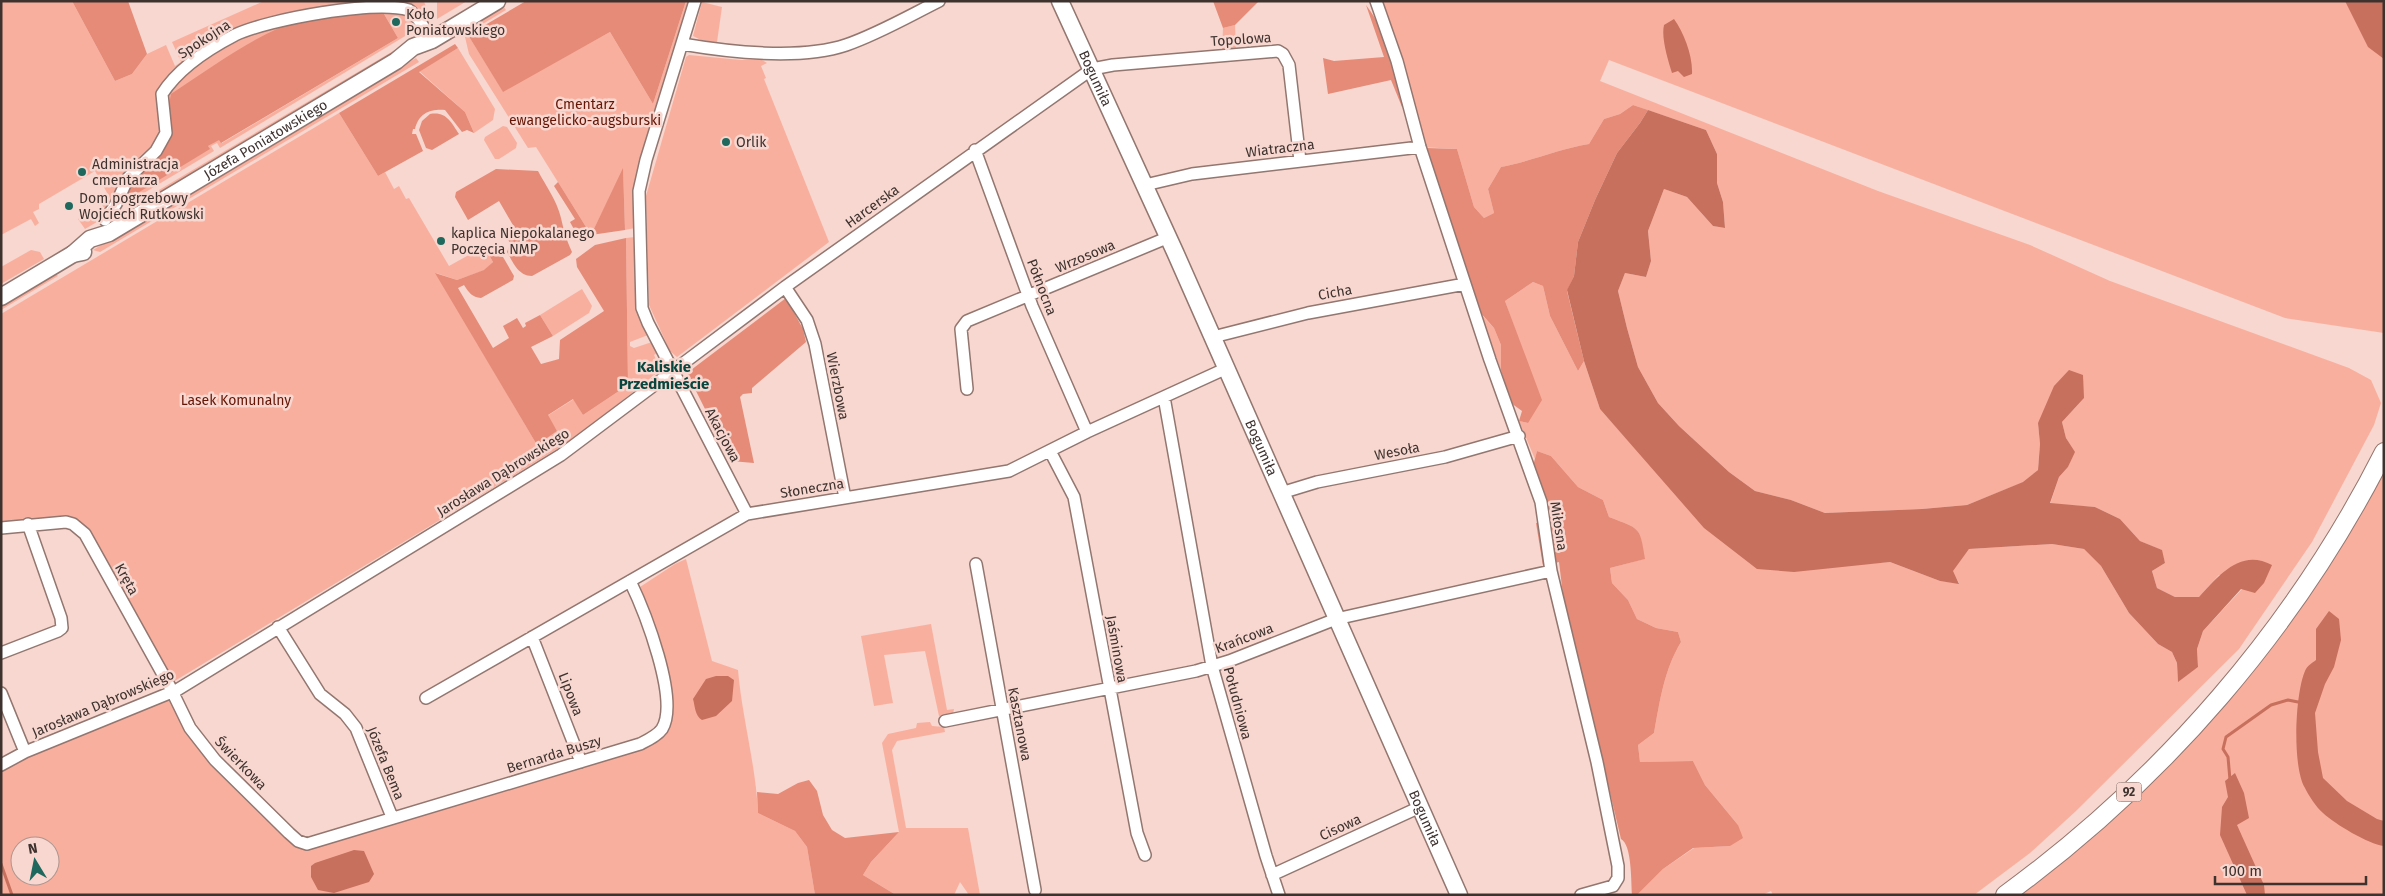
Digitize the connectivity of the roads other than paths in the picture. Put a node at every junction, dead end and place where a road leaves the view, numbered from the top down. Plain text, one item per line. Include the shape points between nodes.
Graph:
1 (497, 1) edge
2 (695, 1) edge
3 (939, 1) edge
4 (1060, 1) edge
5 (1376, 1) edge
6 (432, 40) junction
7 (682, 44) junction
8 (1092, 69) junction
9 (1420, 147) junction
10 (975, 150) junction
11 (1300, 161) junction
12 (1145, 185) junction
13 (107, 226) junction
14 (1169, 237) junction
15 (1465, 284) junction
16 (785, 287) junction
17 (1029, 296) junction
18 (1, 297) edge
19 (1213, 337) junction
20 (1227, 368) junction
21 (673, 371) junction
22 (967, 389) dead end
23 (1164, 397) junction
24 (1087, 432) junction
25 (1519, 436) junction
26 (1050, 452) junction
27 (2384, 452) edge
28 (1281, 493) junction
29 (845, 498) junction
30 (747, 514) junction
31 (28, 524) junction
32 (1, 528) edge
33 (976, 564) dead end
34 (1551, 571) junction
35 (630, 581) junction
36 (1336, 619) junction
37 (278, 627) junction
38 (532, 637) junction
39 (1, 653) edge
40 (1212, 666) junction
41 (1108, 689) junction
42 (173, 692) junction
43 (1, 693) edge
44 (426, 698) dead end
45 (1003, 710) junction
46 (945, 721) dead end
47 (24, 752) junction
48 (581, 762) junction
49 (1, 765) edge
50 (1420, 807) junction
51 (392, 818) junction
52 (303, 843) joint
53 (1145, 855) dead end
54 (1272, 875) junction
55 (1035, 890) dead end
56 (1279, 895) edge
57 (1459, 895) edge
58 (1580, 895) edge
59 (2005, 895) edge

1 - 6 street, Józefa Poniatowskiego
2 - 7 street
3 - 7 street via 858,40 834,48 740,53
4 - 8 street, Bogumiła
5 - 9 street, Miłosna via 1397,61
6 - 13 street, Józefa Poniatowskiego via 418,54 396,61
6 - 13 street, Spokojna via 410,11 383,4 323,9 255,28 227,40 172,78 162,94 166,133 156,151 128,178
7 - 21 street via 645,165 638,200 642,308
8 - 10 street, Harcerska
8 - 11 street, Topolowa via 1278,51 1288,65
8 - 12 street, Bogumiła
9 - 11 street, Wiatraczna
9 - 15 street, Miłosna
10 - 16 street, Harcerska
10 - 17 street, Północna
11 - 12 street, Wiatraczna via 1192,174
12 - 14 street, Bogumiła
13 - 18 street, Józefa Poniatowskiego via 73,254
14 - 17 street, Wrzosowa
14 - 19 street, Bogumiła
15 - 19 street, Cicha via 1308,313
15 - 25 street, Miłosna
16 - 21 street, Harcerska
16 - 29 street, Wierzbowa via 806,320 815,344
17 - 22 street, Wrzosowa via 963,325
17 - 24 street, Północna
19 - 20 street, Bogumiła
20 - 23 street, Słoneczna
20 - 28 street, Bogumiła
21 - 30 street, Akacjowa
21 - 37 street, Jarosława Dąbrowskiego via 561,455
23 - 24 street, Słoneczna
23 - 40 street, Południowa
24 - 26 street, Słoneczna
25 - 28 street, Wesoła via 1445,457 1317,482
25 - 34 street, Miłosna via 1541,502
26 - 29 street, Słoneczna via 1009,471
26 - 41 street, Jaśminowa via 1074,497
27 - 59 main road, 92 via 2307,583 2224,692 2164,758 2114,806
28 - 36 street, Bogumiła
29 - 30 street, Słoneczna
30 - 35 street, Słoneczna
31 - 32 street, Kręta
31 - 39 street via 62,628
31 - 42 street, Kręta via 66,522 85,534
33 - 45 street, Kasztanowa
34 - 36 street, Krańcowa
34 - 58 street, Miłosna via 1597,762 1618,866 1618,878 1613,886
35 - 38 street, Słoneczna
35 - 48 street, Bernarda Buszy via 665,680 666,721 658,734 648,741
36 - 40 street, Krańcowa
36 - 50 street, Bogumiła
37 - 42 street, Jarosława Dąbrowskiego
37 - 51 street, Józefa Bema via 320,694 345,714 356,728
38 - 44 street, Słoneczna
38 - 48 street, Lipowa
40 - 41 street, Krańcowa
40 - 54 street, Południowa
41 - 45 street, Krańcowa
41 - 53 street, Jaśminowa via 1137,833
42 - 47 street, Jarosława Dąbrowskiego
42 - 52 street, Świerkowa via 190,728 215,760 294,838
43 - 47 street
45 - 46 street, Krańcowa
45 - 55 street, Kasztanowa
47 - 49 street, Jarosława Dąbrowskiego
48 - 51 street, Bernarda Buszy
50 - 54 street, Cisowa
50 - 57 street, Bogumiła
51 - 52 street, Bernarda Buszy via 324,840
54 - 56 street, Południowa

